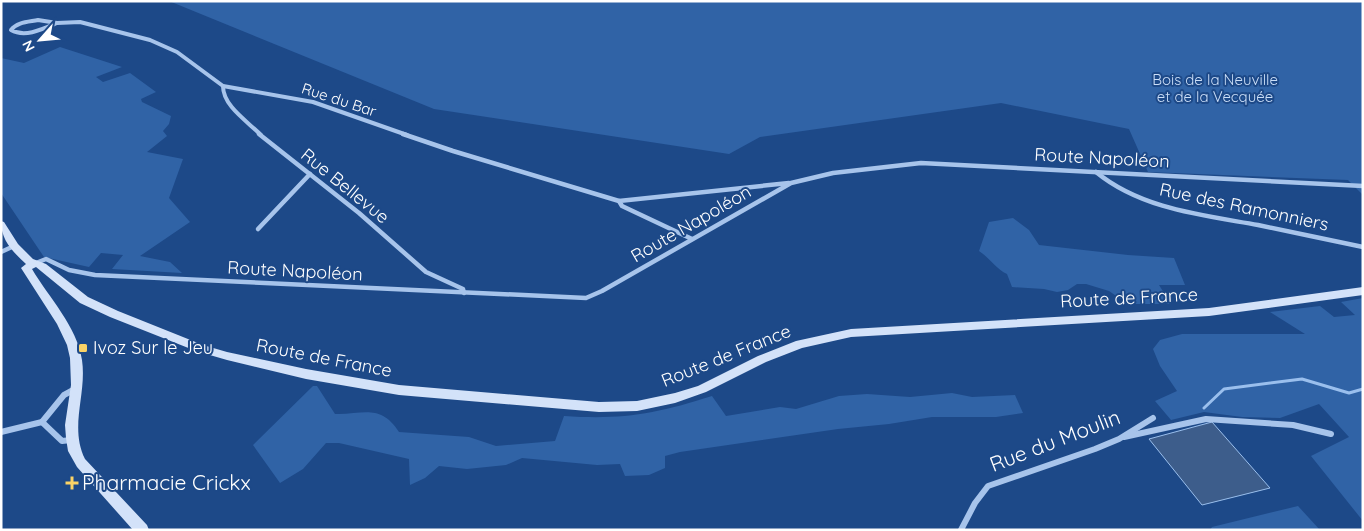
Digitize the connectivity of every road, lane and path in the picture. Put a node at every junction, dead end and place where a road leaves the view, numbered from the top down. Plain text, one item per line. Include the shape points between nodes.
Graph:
1 (57, 23) junction
2 (223, 86) junction
3 (1096, 172) junction
4 (310, 174) junction
5 (791, 183) junction
6 (1363, 186) edge
7 (619, 201) junction
8 (1, 224) edge
9 (258, 229) dead end
10 (692, 239) junction
11 (14, 246) junction
12 (1363, 247) edge
13 (1, 252) edge
14 (36, 263) junction
15 (1363, 291) edge
16 (464, 293) junction
17 (76, 389) junction
18 (1152, 418) dead end
19 (42, 422) junction
20 (1, 432) edge
21 (1331, 434) dead end
22 (1119, 439) junction
23 (72, 440) junction
24 (142, 530) edge
25 (961, 530) edge

1 - 1 street, Rue du Bar via 30,21 11,30 28,32
1 - 2 street, Rue du Bar via 87,23 156,42 177,52
2 - 4 street, Rue Bellevue via 224,98 233,108 264,138
2 - 7 street, Rue du Bar via 306,100 453,151
3 - 5 street, Route Napoléon via 911,163 814,176
3 - 6 street, Route Napoléon
3 - 12 street, Rue des Ramonniers via 1122,189 1165,206
4 - 9 street
4 - 16 street, Rue Bellevue via 426,272 463,289
5 - 7 street, Rue du Bar
5 - 10 street, Route Napoléon
7 - 10 street, Rue du Bar via 622,206
8 - 11 main road, Route de France
10 - 16 street, Route Napoléon via 586,298
11 - 13 street
11 - 14 main road, Route de France via 29,261
14 - 15 main road, Route de France via 97,306 227,356 339,381 399,390 599,407 637,406 675,398 702,389 780,352 835,335 1209,312
14 - 16 street, Route Napoléon via 46,259 75,272 95,275
14 - 17 main road via 26,268 69,336 76,359
17 - 19 street via 64,395
17 - 23 main road
18 - 22 street, Rue du Moulin
19 - 20 street
19 - 23 street via 62,440
21 - 22 street via 1293,425 1206,419
22 - 25 street, Rue du Moulin via 988,486
23 - 24 main road via 81,463

